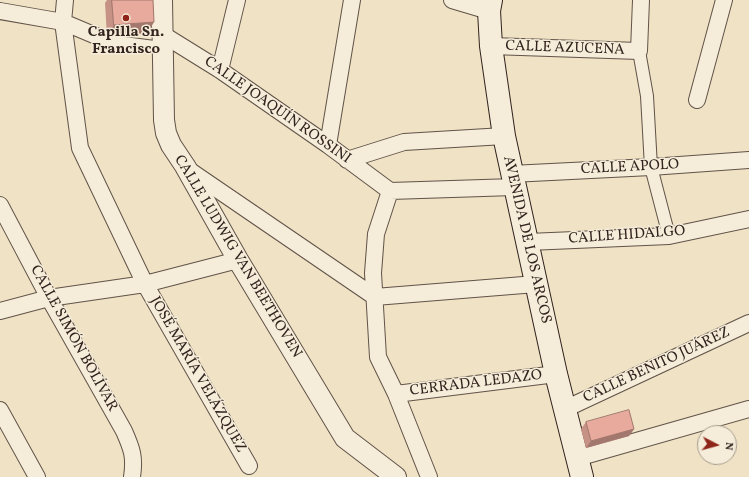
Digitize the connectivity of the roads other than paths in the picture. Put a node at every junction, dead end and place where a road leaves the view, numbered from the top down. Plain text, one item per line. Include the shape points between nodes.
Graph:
1 (65, 0) edge
2 (155, 0) edge
3 (162, 0) edge
4 (236, 0) edge
5 (352, 0) edge
6 (452, 0) edge
7 (640, 0) edge
8 (724, 0) edge
9 (490, 5) edge
10 (0, 11) edge
11 (63, 22) junction
12 (108, 41) joint
13 (162, 41) junction
14 (491, 46) junction
15 (639, 51) junction
16 (220, 70) junction
17 (697, 100) dead end
18 (504, 136) junction
19 (328, 145) junction
20 (347, 160) junction
21 (749, 160) edge
22 (185, 166) junction
23 (650, 167) junction
24 (513, 180) junction
25 (390, 191) junction
26 (0, 205) edge
27 (749, 219) edge
28 (669, 236) junction
29 (528, 242) junction
30 (238, 260) junction
31 (145, 284) junction
32 (536, 284) junction
33 (375, 297) junction
34 (49, 298) junction
35 (0, 311) edge
36 (749, 323) edge
37 (556, 374) junction
38 (396, 394) junction
39 (565, 409) junction
40 (749, 409) edge
41 (0, 410) edge
42 (249, 466) dead end
43 (580, 468) edge
44 (37, 477) edge
45 (132, 477) edge
46 (396, 477) edge
47 (429, 477) edge

1 - 11 street, JOSÉ MARÍA VELÁZQUEZ
2 - 13 street
3 - 13 street, CALLE LUDWIG VAN BEETHOVEN
4 - 16 street
5 - 19 street
6 - 9 street
7 - 15 street
8 - 17 street
9 - 14 main road, AVENIDA DE LOS ARCOS
10 - 11 street
11 - 12 street
11 - 31 street, JOSÉ MARÍA VELÁZQUEZ via 80,148
12 - 13 street
13 - 16 street, CALLE JOAQUÍN ROSSINI
13 - 22 street, CALLE LUDWIG VAN BEETHOVEN via 166,133
14 - 15 street, CALLE AZUCENA
14 - 18 main road, AVENIDA DE LOS ARCOS
15 - 23 street via 647,96
16 - 19 street, CALLE JOAQUÍN ROSSINI
18 - 20 street via 404,142
18 - 24 main road, AVENIDA DE LOS ARCOS
19 - 20 street, CALLE JOAQUÍN ROSSINI
20 - 25 street, CALLE JOAQUÍN ROSSINI
21 - 23 street, CALLE APOLO
22 - 30 street, CALLE LUDWIG VAN BEETHOVEN
22 - 33 street
23 - 24 street, CALLE APOLO
23 - 28 street
24 - 25 street
24 - 29 main road, AVENIDA DE LOS ARCOS
25 - 33 street via 376,234
26 - 34 street, CALLE SIMÓN BOLÍVAR
27 - 28 street, CALLE HIDALGO
28 - 29 street, CALLE HIDALGO
29 - 32 main road, AVENIDA DE LOS ARCOS
30 - 31 street
30 - 46 street, CALLE LUDWIG VAN BEETHOVEN via 345,438
31 - 34 street
31 - 42 street, JOSÉ MARÍA VELÁZQUEZ
32 - 33 street
32 - 37 main road, AVENIDA DE LOS ARCOS
33 - 38 street via 378,357
34 - 35 street
34 - 45 street, CALLE SIMÓN BOLÍVAR via 124,431 131,447 134,464
36 - 39 street, CALLE BENITO JUÁREZ
37 - 38 street, CERRADA LEDAZO
37 - 39 main road, AVENIDA DE LOS ARCOS
38 - 47 street
39 - 43 main road, AVENIDA DE LOS ARCOS
40 - 43 street
41 - 44 street

